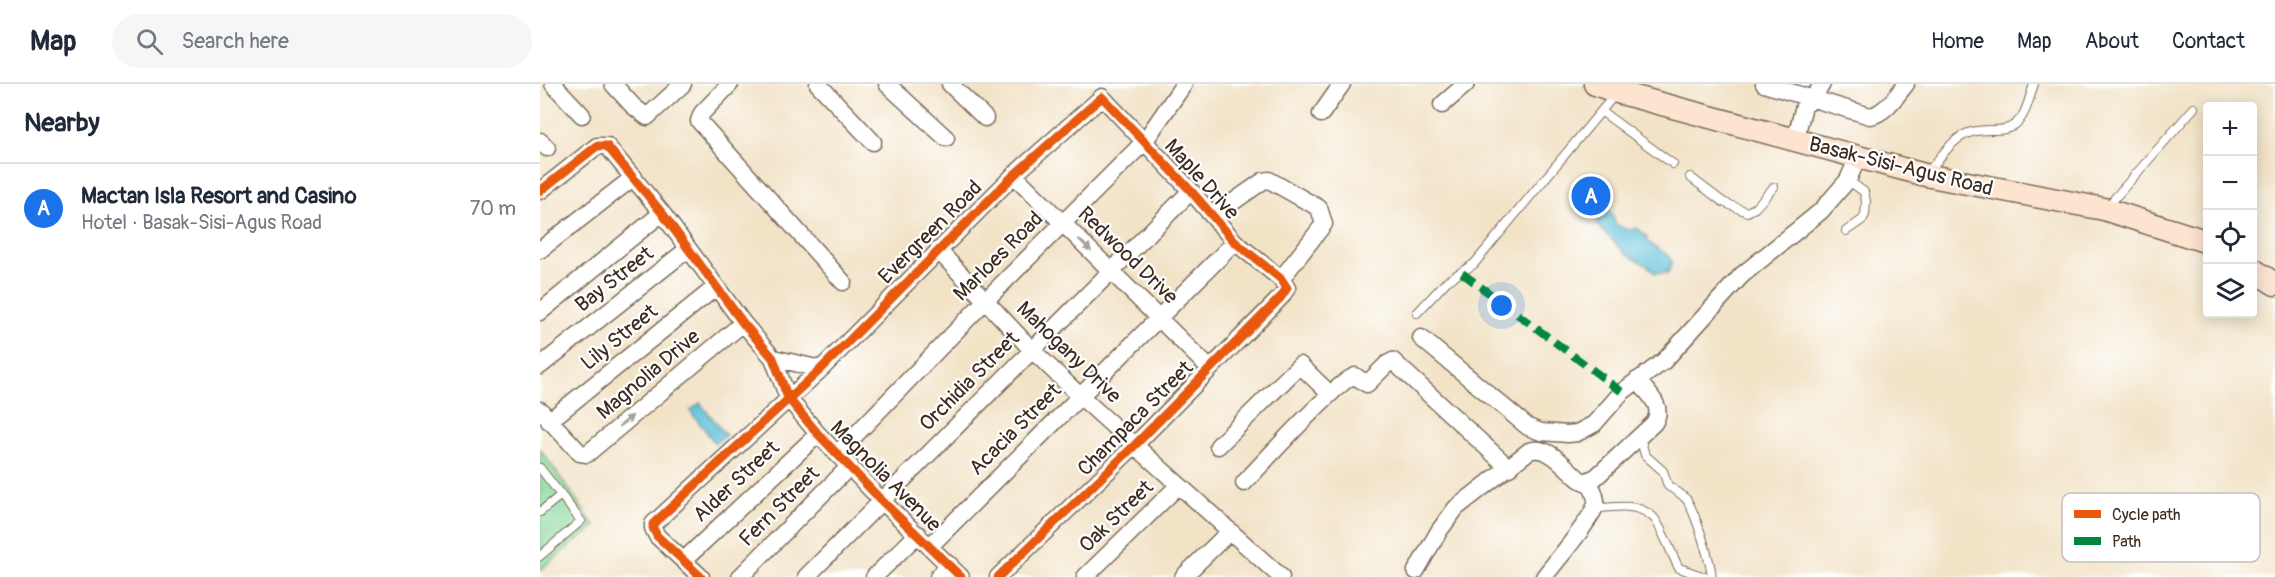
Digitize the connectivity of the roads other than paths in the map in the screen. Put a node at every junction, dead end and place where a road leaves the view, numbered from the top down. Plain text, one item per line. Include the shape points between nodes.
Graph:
1 (553, 84) edge
2 (613, 84) edge
3 (683, 84) edge
4 (730, 84) edge
5 (818, 84) edge
6 (887, 84) edge
7 (950, 84) edge
8 (1184, 84) edge
9 (1342, 84) edge
10 (1466, 84) edge
11 (1595, 84) edge
12 (1764, 84) edge
13 (1822, 84) edge
14 (1906, 84) edge
15 (2034, 84) edge
16 (1784, 87) edge
17 (1617, 92) junction
18 (1102, 97) joint
19 (1813, 99) junction
20 (1442, 105) dead end
21 (2194, 108) dead end
22 (1601, 111) junction
23 (1321, 114) dead end
24 (582, 116) dead end
25 (985, 118) dead end
26 (946, 138) dead end
27 (1800, 141) junction
28 (873, 142) dead end
29 (1144, 142) junction
30 (1858, 157) junction
31 (1673, 164) dead end
32 (1014, 174) junction
33 (1925, 175) junction
34 (634, 177) junction
35 (1690, 177) dead end
36 (1848, 180) junction
37 (1774, 187) dead end
38 (540, 191) edge
39 (1191, 191) junction
40 (2104, 209) junction
41 (662, 213) junction
42 (1213, 216) junction
43 (1062, 223) junction
44 (1846, 231) dead end
45 (2203, 240) edge
46 (1235, 242) junction
47 (688, 249) junction
48 (938, 249) junction
49 (540, 250) edge
50 (1111, 270) junction
51 (2257, 273) edge
52 (1281, 279) junction
53 (843, 282) dead end
54 (2275, 285) edge
55 (716, 287) junction
56 (985, 301) junction
57 (540, 312) edge
58 (1417, 313) dead end
59 (1159, 317) junction
60 (743, 323) junction
61 (1421, 338) dead end
62 (1032, 349) junction
63 (773, 358) junction
64 (540, 366) edge
65 (821, 369) junction
66 (1210, 369) junction
67 (1638, 380) junction
68 (1330, 394) junction
69 (1080, 396) junction
70 (788, 398) junction
71 (544, 416) edge
72 (818, 434) junction
73 (1640, 437) junction
74 (1134, 446) junction
75 (1218, 446) dead end
76 (838, 453) junction
77 (850, 466) junction
78 (540, 468) edge
79 (1509, 468) junction
80 (1589, 481) junction
81 (1244, 483) dead end
82 (1178, 486) junction
83 (561, 495) junction
84 (882, 501) junction
85 (1592, 509) junction
86 (540, 512) edge
87 (1230, 531) junction
88 (918, 534) junction
89 (930, 546) junction
90 (540, 556) edge
91 (684, 560) junction
92 (1416, 571) dead end
93 (950, 573) edge
94 (1276, 576) edge
95 (701, 577) edge
96 (740, 577) edge
97 (806, 577) edge
98 (874, 577) edge
99 (998, 577) edge
100 (1084, 577) edge
101 (1183, 577) edge
102 (1544, 577) edge
103 (1705, 577) edge
104 (1712, 577) edge

1 - 24 street
2 - 3 street via 647,117
4 - 53 street via 702,112 699,121
5 - 28 street
6 - 26 street
7 - 25 street
8 - 29 street, Marloes Road
9 - 23 street
10 - 20 street
11 - 17 street, Basak-Sisi-Agus Road
12 - 16 street
13 - 19 street
14 - 19 street via 1876,116
15 - 33 lane via 2016,125 1971,132 1958,138
16 - 19 street
17 - 22 lane
17 - 27 street, Basak-Sisi-Agus Road
18 - 29 street, Maple Drive
18 - 32 street, Evergreen Road
19 - 27 street via 1804,106
21 - 40 lane
22 - 31 lane
22 - 58 lane via 1474,264 1447,281
27 - 30 street, Basak-Sisi-Agus Road
29 - 39 street, Maple Drive
29 - 43 street, Marloes Road
30 - 33 street, Basak-Sisi-Agus Road
30 - 36 street
32 - 43 street, Redwood Drive
32 - 48 street, Evergreen Road
33 - 40 street, Basak-Sisi-Agus Road
34 - 38 street via 608,146 597,146
34 - 41 street
34 - 49 street
35 - 37 lane via 1723,202 1747,212
36 - 44 lane via 1864,192 1866,201 1862,220
36 - 67 street via 1821,211 1742,275 1664,361
39 - 42 street, Maple Drive
39 - 50 street, Orchidia Street
40 - 45 street, Basak-Sisi-Agus Road
41 - 47 street
41 - 57 street
42 - 46 street, Maple Drive
42 - 52 street via 1269,180 1319,208 1324,224
43 -> 50 street, Redwood Drive
43 - 56 street, Marloes Road
46 - 52 street, Maple Drive
46 - 59 street, Acacia Street
47 - 55 street
47 - 64 street, Bay Street
48 - 56 street, Mahogany Drive
48 - 65 street, Evergreen Road
50 - 59 street, Redwood Drive
50 - 62 street, Orchidia Street
51 - 54 street
52 - 66 street, Champaca Street via 1287,288 1281,297
55 - 60 street
55 - 71 street, Lily Street
56 - 62 street, Mahogany Drive
56 - 76 street, Marloes Road
59 - 66 street, Redwood Drive
59 - 69 street, Acacia Street
60 - 63 street
71 -> 60 street, Magnolia Drive via 580,453 587,454
61 - 67 street via 1528,427 1541,432 1577,433 1594,424
62 - 69 street, Mahogany Drive
62 - 84 street, Orchidia Street
63 - 65 street
63 - 70 street, Magnolia Avenue
65 - 70 street, Evergreen Road
66 - 74 street, Champaca Street
67 - 73 street via 1659,408 1659,416
68 - 75 street via 1300,365
68 - 79 street via 1352,376 1370,383 1393,361
68 - 81 street
69 - 74 street, Mahogany Drive
69 - 89 street, Acacia Street
70 - 72 street, Magnolia Avenue
70 - 91 street, Evergreen Road via 653,524 657,536
72 - 76 street, Magnolia Avenue
72 - 91 street, Alder Street
73 - 80 street
73 - 104 lane via 1645,455 1663,471 1668,486 1687,501
74 - 82 street, Mahogany Drive
74 - 99 street, Champaca Street
76 - 77 street, Magnolia Avenue
77 - 84 street, Magnolia Avenue
77 - 96 street, Fern Street
78 - 83 lane
79 - 80 street via 1536,448 1546,450 1579,479
79 - 92 street via 1456,508
80 - 85 street via 1596,500
82 - 87 street, Mahogany Drive
82 - 100 street, Oak Street
83 - 86 lane
83 - 90 lane via 581,521
84 - 88 street, Magnolia Avenue
84 - 97 street, Orchidia Street
85 - 102 street
85 - 103 lane via 1617,506 1639,509 1654,517 1679,568
87 - 94 street, Mahogany Drive
87 - 101 street
88 - 89 street, Magnolia Avenue
88 - 98 street
89 - 93 street, Magnolia Avenue
91 - 95 street

